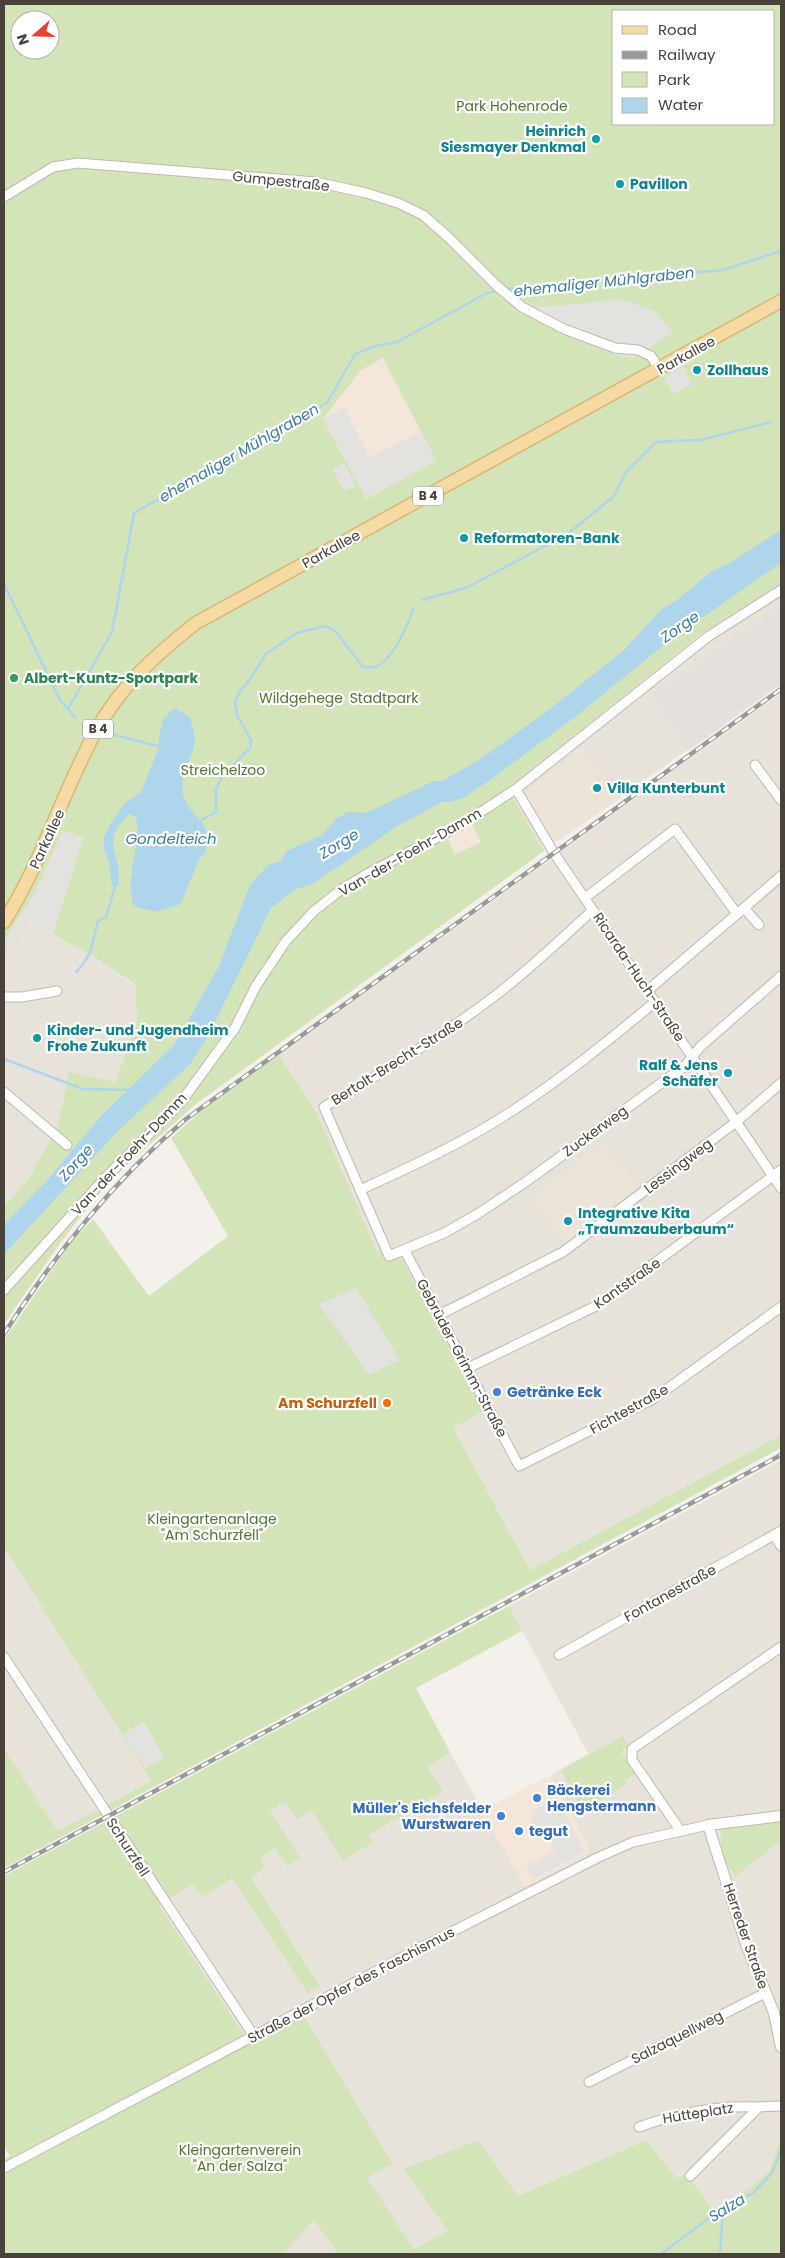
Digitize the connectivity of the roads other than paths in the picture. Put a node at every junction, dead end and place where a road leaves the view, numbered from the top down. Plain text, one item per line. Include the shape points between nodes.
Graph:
1 (4, 197) edge
2 (781, 301) edge
3 (659, 369) junction
4 (781, 590) edge
5 (755, 765) dead end
6 (516, 789) junction
7 (781, 800) edge
8 (781, 876) edge
9 (585, 898) junction
10 (744, 908) junction
11 (593, 910) junction
12 (736, 914) junction
13 (4, 922) edge
14 (759, 925) dead end
15 (781, 976) edge
16 (56, 991) dead end
17 (648, 991) junction
18 (4, 997) edge
19 (655, 1002) junction
20 (693, 1057) junction
21 (781, 1083) edge
22 (4, 1092) edge
23 (736, 1122) junction
24 (67, 1145) dead end
25 (781, 1170) edge
26 (773, 1177) junction
27 (781, 1188) edge
28 (360, 1190) junction
29 (405, 1251) junction
30 (389, 1256) joint
31 (4, 1290) edge
32 (781, 1307) edge
33 (439, 1315) junction
34 (468, 1368) junction
35 (519, 1466) joint
36 (778, 1533) edge
37 (781, 1546) edge
38 (781, 1646) edge
39 (559, 1656) dead end
40 (4, 1657) edge
41 (781, 1816) edge
42 (708, 1825) junction
43 (680, 1830) junction
44 (765, 1992) junction
45 (254, 2036) junction
46 (781, 2047) edge
47 (589, 2082) dead end
48 (781, 2106) edge
49 (759, 2108) junction
50 (638, 2126) dead end
51 (4, 2168) edge
52 (690, 2176) dead end

1 - 3 street, Gumpestraße via 53,167 78,163 316,182 366,193 423,215 522,307 564,329 615,348 638,350 651,356
2 - 3 main road, Parkallee / B 4
3 - 13 main road, Parkallee / B 4 via 196,623 164,648 131,682 96,730 38,861
4 - 6 street, Van-der-Foehr-Damm via 710,636
5 - 7 street
6 - 9 street, Ricarda-Huch-Straße
6 - 31 street, Van-der-Foehr-Damm via 461,825 342,889 314,911 286,941 256,986 235,1028 180,1102 104,1179
8 - 10 street
9 - 11 street, Ricarda-Huch-Straße
9 - 12 street via 675,829
10 - 12 street
10 - 14 street
11 - 17 street, Ricarda-Huch-Straße
11 - 28 street, Bertolt-Brecht-Straße via 532,965 454,1026 324,1107
12 - 17 street
15 - 20 street, Zuckerweg via 700,1047
16 - 18 street
17 - 19 street, Ricarda-Huch-Straße
19 - 20 street, Ricarda-Huch-Straße
19 - 28 street via 584,1060 510,1112 444,1150
20 - 23 street, Ricarda-Huch-Straße
20 - 29 street, Zuckerweg via 527,1181 444,1233
21 - 23 street, Lessingweg
22 - 24 street
23 - 26 street, Ricarda-Huch-Straße
23 - 33 street, Lessingweg via 563,1252
25 - 26 street, Kantstraße
26 - 27 street, Ricarda-Huch-Straße
26 - 34 street, Kantstraße via 596,1306
28 - 30 street, Bertolt-Brecht-Straße
29 - 30 street, Zuckerweg
29 - 33 street, Gebrüder-Grimm-Straße
32 - 35 street, Fichtestraße via 654,1399
33 - 34 street, Gebrüder-Grimm-Straße
34 - 35 street, Gebrüder-Grimm-Straße
36 - 37 street
36 - 39 street, Fontanestraße
38 - 43 street via 632,1748 632,1760
40 - 45 street, Schurzfell
41 - 42 street
42 - 43 street, Straße der Opfer des Faschismus
42 - 44 street, Herreder Straße
43 - 45 street, Straße der Opfer des Faschismus via 633,1842 599,1857
44 - 46 street, Herreder Straße via 778,2026
44 - 47 street, Salzaquellweg
45 - 51 street, Straße der Opfer des Faschismus
48 - 49 street, Hütteplatz
49 - 50 street, Hütteplatz via 729,2106
49 - 52 street, Hütteplatz

